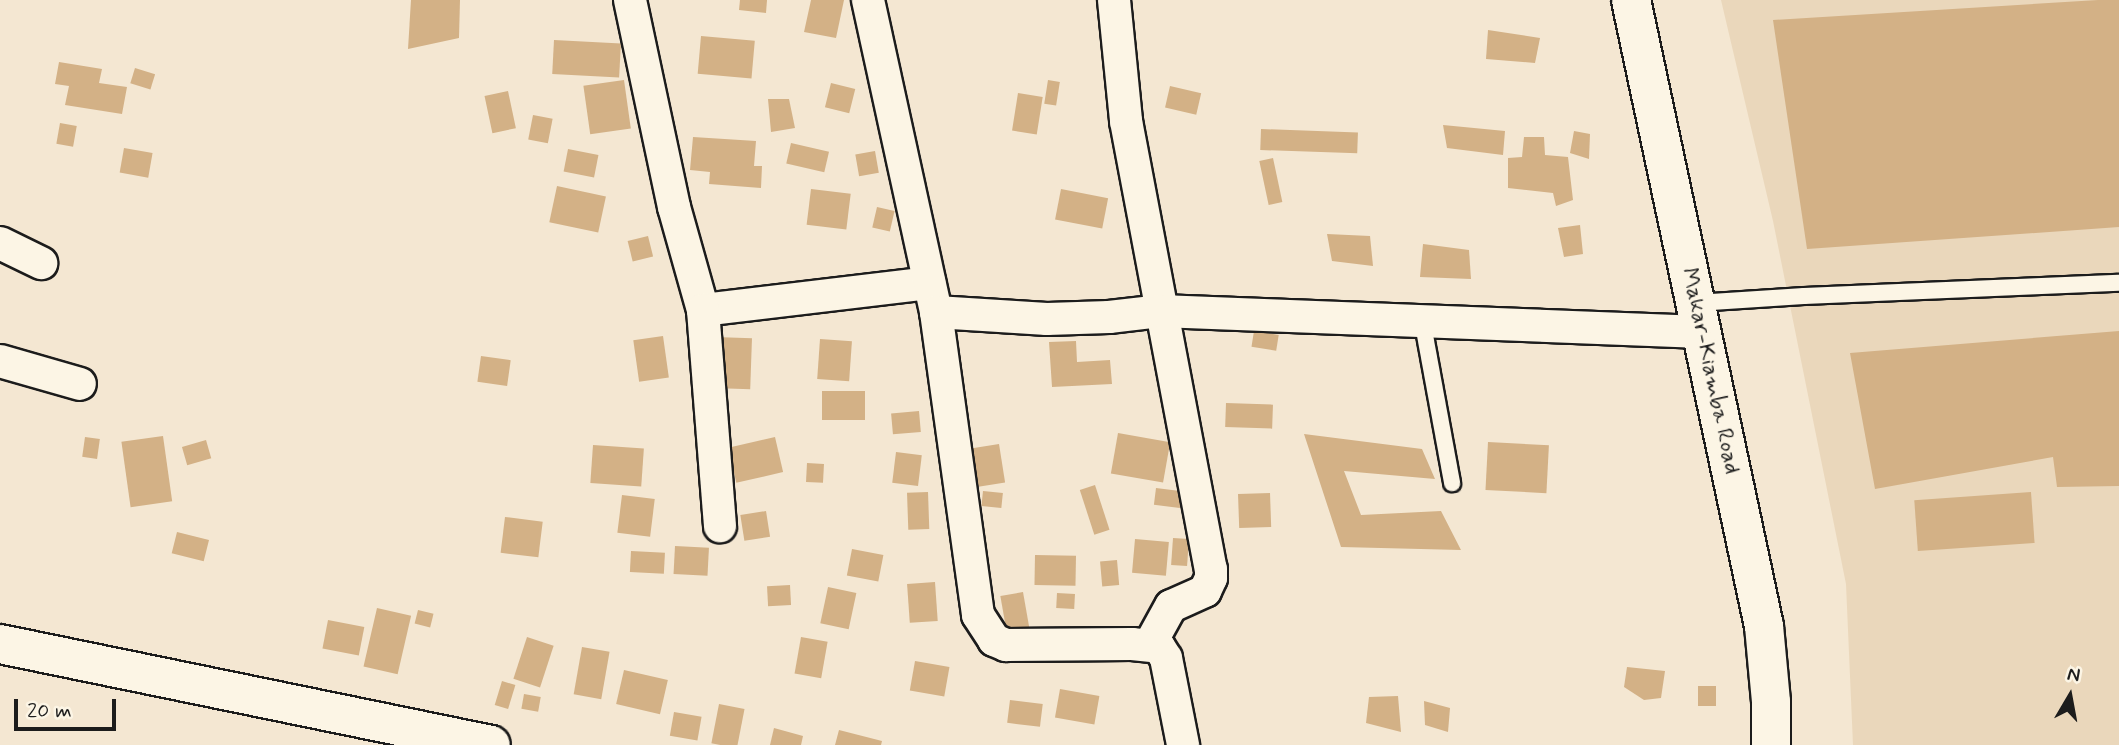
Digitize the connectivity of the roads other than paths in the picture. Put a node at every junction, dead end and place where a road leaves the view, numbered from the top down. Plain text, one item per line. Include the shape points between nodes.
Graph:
1 (630, 0) edge
2 (868, 0) edge
3 (1114, 0) edge
4 (1631, 0) edge
5 (0, 243) edge
6 (41, 263) dead end
7 (2119, 283) edge
8 (932, 298) junction
9 (704, 310) junction
10 (1160, 311) junction
11 (1699, 318) junction
12 (1422, 319) junction
13 (0, 361) edge
14 (80, 384) dead end
15 (1452, 483) dead end
16 (720, 526) dead end
17 (0, 643) edge
18 (1150, 644) junction
19 (491, 745) edge
20 (1183, 745) edge
21 (1771, 745) edge

1 - 9 street via 674,207
2 - 8 street
3 - 10 street via 1126,121
4 - 11 main road, Makar-Kiamba Road
5 - 6 street
7 - 11 lane
8 - 9 street
8 - 10 street via 1047,318
8 - 18 street via 974,596 986,632 1006,645
9 - 16 street
10 - 12 street
10 - 18 street via 1206,532 1211,578 1205,591 1171,606
11 - 12 street
11 - 21 main road, Makar-Kiamba Road via 1764,626
12 - 15 lane
13 - 14 street
17 - 19 main road
18 - 20 street via 1166,658

